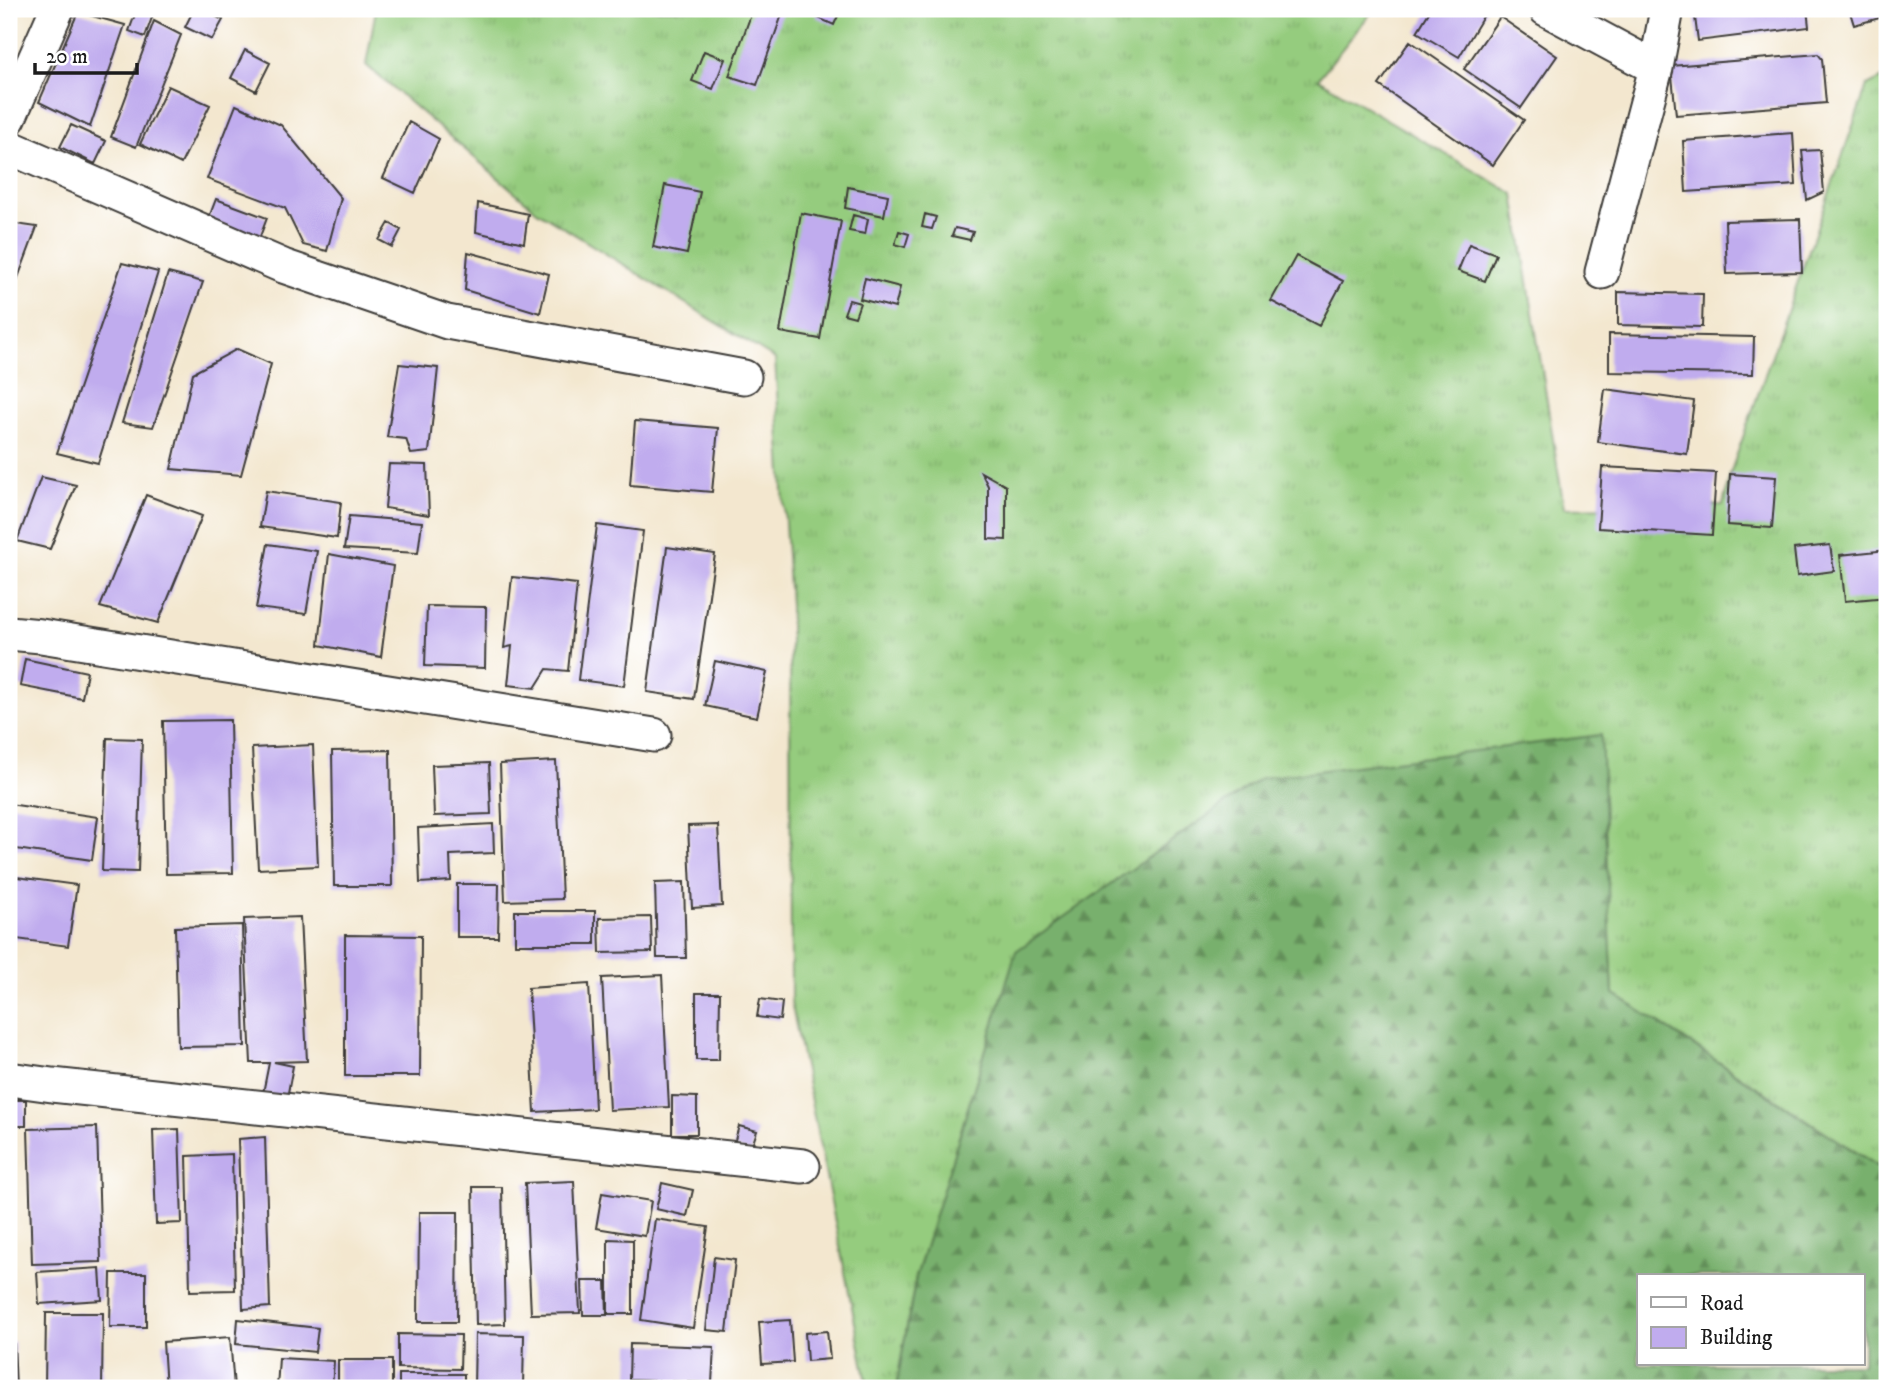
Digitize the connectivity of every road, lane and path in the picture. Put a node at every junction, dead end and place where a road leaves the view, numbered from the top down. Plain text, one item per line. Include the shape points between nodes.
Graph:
1 (57, 9) edge
2 (1546, 9) edge
3 (1667, 9) edge
4 (1656, 68) junction
5 (9, 118) edge
6 (9, 146) edge
7 (1602, 272) dead end
8 (744, 377) dead end
9 (9, 633) edge
10 (654, 735) dead end
11 (9, 1079) edge
12 (803, 1166) dead end

1 - 5 street
2 - 4 street
3 - 4 street
4 - 7 street
6 - 8 street via 283,267 447,322
9 - 10 street
11 - 12 street

